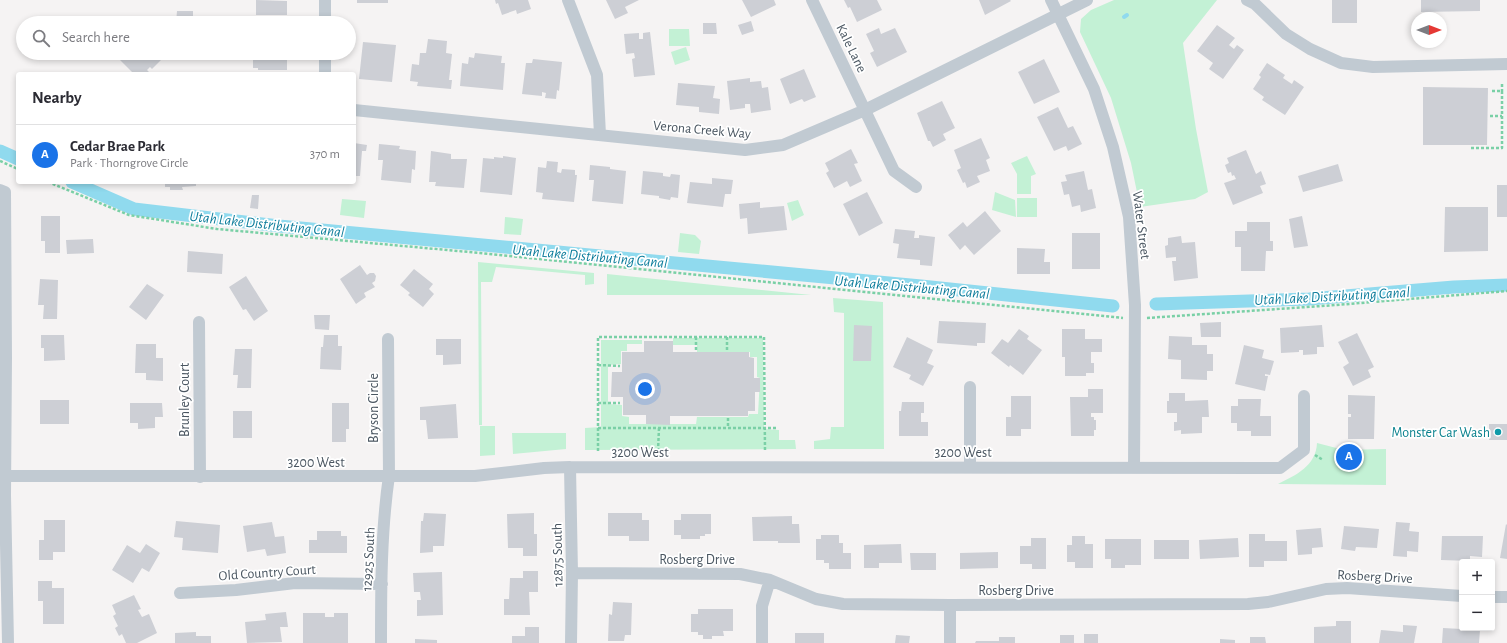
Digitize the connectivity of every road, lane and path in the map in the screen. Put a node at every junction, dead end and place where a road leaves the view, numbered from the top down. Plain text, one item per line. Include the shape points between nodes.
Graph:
1 (325, 0) edge
2 (568, 0) edge
3 (812, 0) edge
4 (1051, 0) edge
5 (1087, 0) edge
6 (1253, 1) edge
7 (1058, 14) junction
8 (325, 16) edge
9 (325, 60) edge
10 (1507, 64) edge
11 (325, 72) edge
12 (1502, 84) dead end
13 (1491, 91) dead end
14 (1502, 91) junction
15 (356, 110) edge
16 (865, 110) junction
17 (1490, 116) dead end
18 (1502, 116) junction
19 (600, 135) junction
20 (1471, 148) dead end
21 (0, 161) edge
22 (16, 168) edge
23 (53, 184) edge
24 (916, 187) dead end
25 (2, 192) edge
26 (1507, 291) edge
27 (1125, 318) dead end
28 (1147, 318) dead end
29 (199, 322) dead end
30 (696, 337) junction
31 (727, 337) junction
32 (388, 339) dead end
33 (696, 350) dead end
34 (727, 351) dead end
35 (3, 357) edge
36 (598, 365) junction
37 (620, 366) dead end
38 (970, 387) dead end
39 (1304, 396) dead end
40 (598, 403) junction
41 (620, 403) dead end
42 (728, 418) dead end
43 (598, 428) junction
44 (658, 428) junction
45 (728, 428) junction
46 (777, 428) dead end
47 (598, 451) dead end
48 (658, 451) dead end
49 (765, 451) dead end
50 (1315, 455) dead end
51 (1323, 460) dead end
52 (570, 467) junction
53 (970, 467) junction
54 (1134, 467) junction
55 (2, 476) edge
56 (389, 476) junction
57 (200, 477) junction
58 (572, 573) junction
59 (770, 580) junction
60 (382, 584) junction
61 (4, 588) edge
62 (180, 593) dead end
63 (1459, 596) edge
64 (1495, 597) edge
65 (1507, 597) edge
66 (950, 605) junction
67 (8, 643) edge
68 (381, 643) edge
69 (571, 643) edge
70 (762, 643) edge
71 (950, 643) edge

1 - 8 street
2 - 19 street via 597,75
3 - 16 street, Kale Lane
4 - 7 street, Water Street
5 - 7 street, Verona Creek Way
6 - 10 street via 1286,34 1310,49 1341,62 1373,67
7 - 16 street, Verona Creek Way
7 - 54 street, Water Street via 1094,89 1114,147 1129,217 1135,305
9 - 11 street
12 - 14 path
13 - 14 path
14 - 18 path
15 - 19 street, Verona Creek Way
16 - 19 street, Verona Creek Way via 783,145 746,150
16 - 24 street, Kale Lane via 894,171
17 - 18 path
18 - 20 path via 1502,148
21 - 22 path
23 - 27 path via 129,215 217,229
25 - 35 street
26 - 28 path
29 - 57 street, Brunley Court
30 - 31 path
30 - 33 path
30 - 36 path via 598,337
31 - 34 path
31 - 49 path via 764,337
32 - 56 street, Bryson Circle
35 - 55 street
36 - 37 path
36 - 40 path
38 - 53 street
39 - 54 street, 3200 West via 1304,450 1280,468
40 - 41 path
40 - 43 path
42 - 45 path
43 - 44 path
43 - 47 path
44 - 45 path
44 - 48 path
45 - 46 path
50 - 51 path
52 - 53 street, 3200 West
52 - 56 street, 3200 West via 475,476
52 - 58 street, 12875 South
53 - 54 street, 3200 West
55 - 57 street, 3200 West
55 - 61 street
56 - 57 street, 3200 West
56 - 60 street, 12925 South
58 - 59 street, Rosberg Drive via 740,574
58 - 69 street, 12875 South
59 - 66 street, Rosberg Drive via 816,599 843,604
59 - 70 street via 762,606
60 - 62 street, Old Country Court via 295,582 236,590
60 - 68 street, 12925 South
61 - 67 street
63 - 66 street, Rosberg Drive via 1347,588 1326,589 1248,604
64 - 65 street
66 - 71 street

